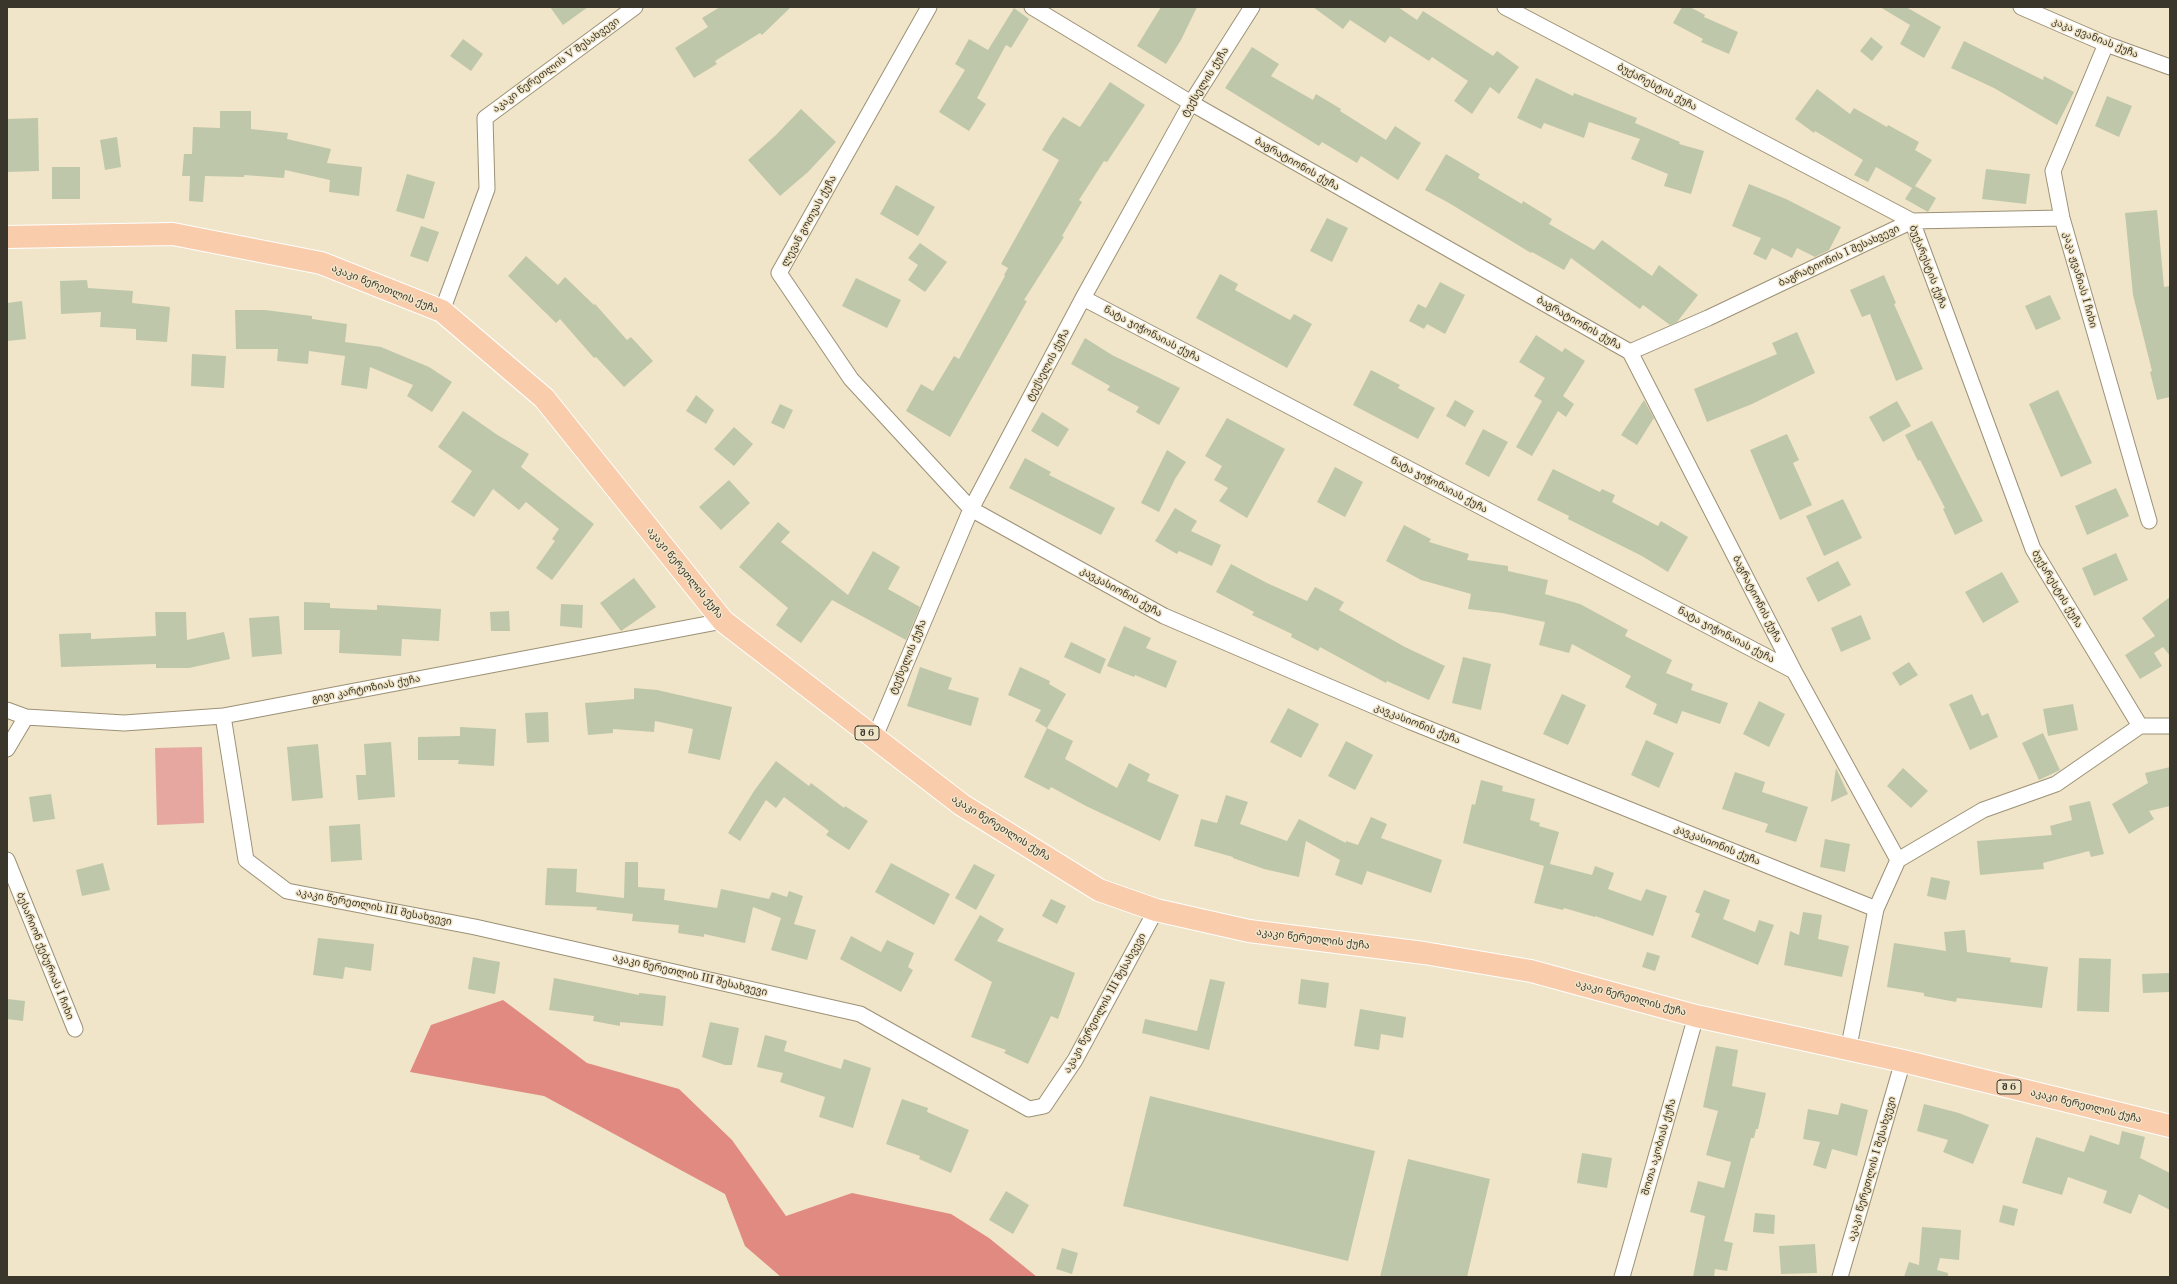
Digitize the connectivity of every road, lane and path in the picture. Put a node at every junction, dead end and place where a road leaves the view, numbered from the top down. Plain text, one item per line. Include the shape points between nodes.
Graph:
1 (635, 7) edge
2 (929, 7) edge
3 (1032, 7) edge
4 (1252, 7) edge
5 (1505, 7) edge
6 (2021, 7) edge
7 (2106, 44) junction
8 (2170, 67) edge
9 (1191, 103) junction
10 (2062, 218) junction
11 (1912, 222) junction
12 (7, 237) edge
13 (1083, 298) junction
14 (442, 311) junction
15 (1630, 352) junction
16 (971, 509) junction
17 (2149, 521) dead end
18 (724, 621) junction
19 (1794, 671) junction
20 (7, 710) edge
21 (223, 716) junction
22 (26, 717) junction
23 (2140, 726) junction
24 (2170, 726) edge
25 (874, 738) junction
26 (7, 749) edge
27 (7, 860) edge
28 (1898, 860) junction
29 (1876, 909) junction
30 (1156, 910) junction
31 (1696, 1016) junction
32 (75, 1029) dead end
33 (1848, 1051) junction
34 (1903, 1061) junction
35 (2170, 1126) edge
36 (1622, 1277) edge
37 (1840, 1277) edge

1 - 14 street, აკაკი წერეთლის V შესახვევი via 485,118 487,189
2 - 16 street, ლევან გოთუას ქუჩა via 779,273 851,379
3 - 9 street, ბაგრატიონის ქუჩა
4 - 9 street, ტექსელის ქუჩა
5 - 11 street, ბუქარესტის ქუჩა
6 - 7 street, კაკა ჟვანიას ქუჩა
7 - 8 street, კაკა ჟვანიას ქუჩა
7 - 10 street, კაკა ჟვანიას I ჩიხი via 2053,171
9 - 13 street, ტექსელის ქუჩა
9 - 15 street, ბაგრატიონის ქუჩა
10 - 11 street, ბაგრატიონის I შესახვევი
10 - 17 street, კაკა ჟვანიას I ჩიხი
11 - 15 street, ბაგრატიონის I შესახვევი
11 - 23 street, ბუქარესტის ქუჩა via 2033,549
12 - 14 main road, აკაკი წერეთლის ქუჩა / შ 6 via 173,234 320,263
13 - 16 street, ტექსელის ქუჩა
13 - 19 street, ნატა ჯიჭონაიას ქუჩა
14 - 18 main road, აკაკი წერეთლის ქუჩა / შ 6 via 544,398
15 - 19 street, ბაგრატიონის ქუჩა
16 - 25 street, ტექსელის ქუჩა
16 - 29 street, კავკასიონის ქუჩა via 1164,616 1409,721
18 - 21 street, გივი კარტოზიას ქუჩა
18 - 25 main road, აკაკი წერეთლის ქუჩა / შ 6
19 - 28 street, ბაგრატიონის ქუჩა
20 - 22 street, გივი კარტოზიას ქუჩა
21 - 22 street, გივი კარტოზიას ქუჩა via 124,723
21 - 30 street, აკაკი წერეთლის III შესახვევი via 246,860 287,891 475,927 860,1014 1029,1109 1044,1106 1075,1060
22 - 26 street
23 - 24 street
23 - 28 street via 2056,784 1983,810
25 - 30 main road, აკაკი წერეთლის ქუჩა / შ 6 via 962,805 1099,890
27 - 32 street, ბესარიონ ქებურიას I ჩიხი
28 - 29 street
29 - 33 street
30 - 31 main road, აკაკი წერეთლის ქუჩა / შ 6 via 1249,931 1424,953 1531,971
31 - 33 main road, აკაკი წერეთლის ქუჩა / შ 6
31 - 36 street, შოთა აკობიას ქუჩა
33 - 34 main road, აკაკი წერეთლის ქუჩა / შ 6
34 - 35 main road, აკაკი წერეთლის ქუჩა / შ 6
34 - 37 street, აკაკი წერეთლის I შესახვევი

